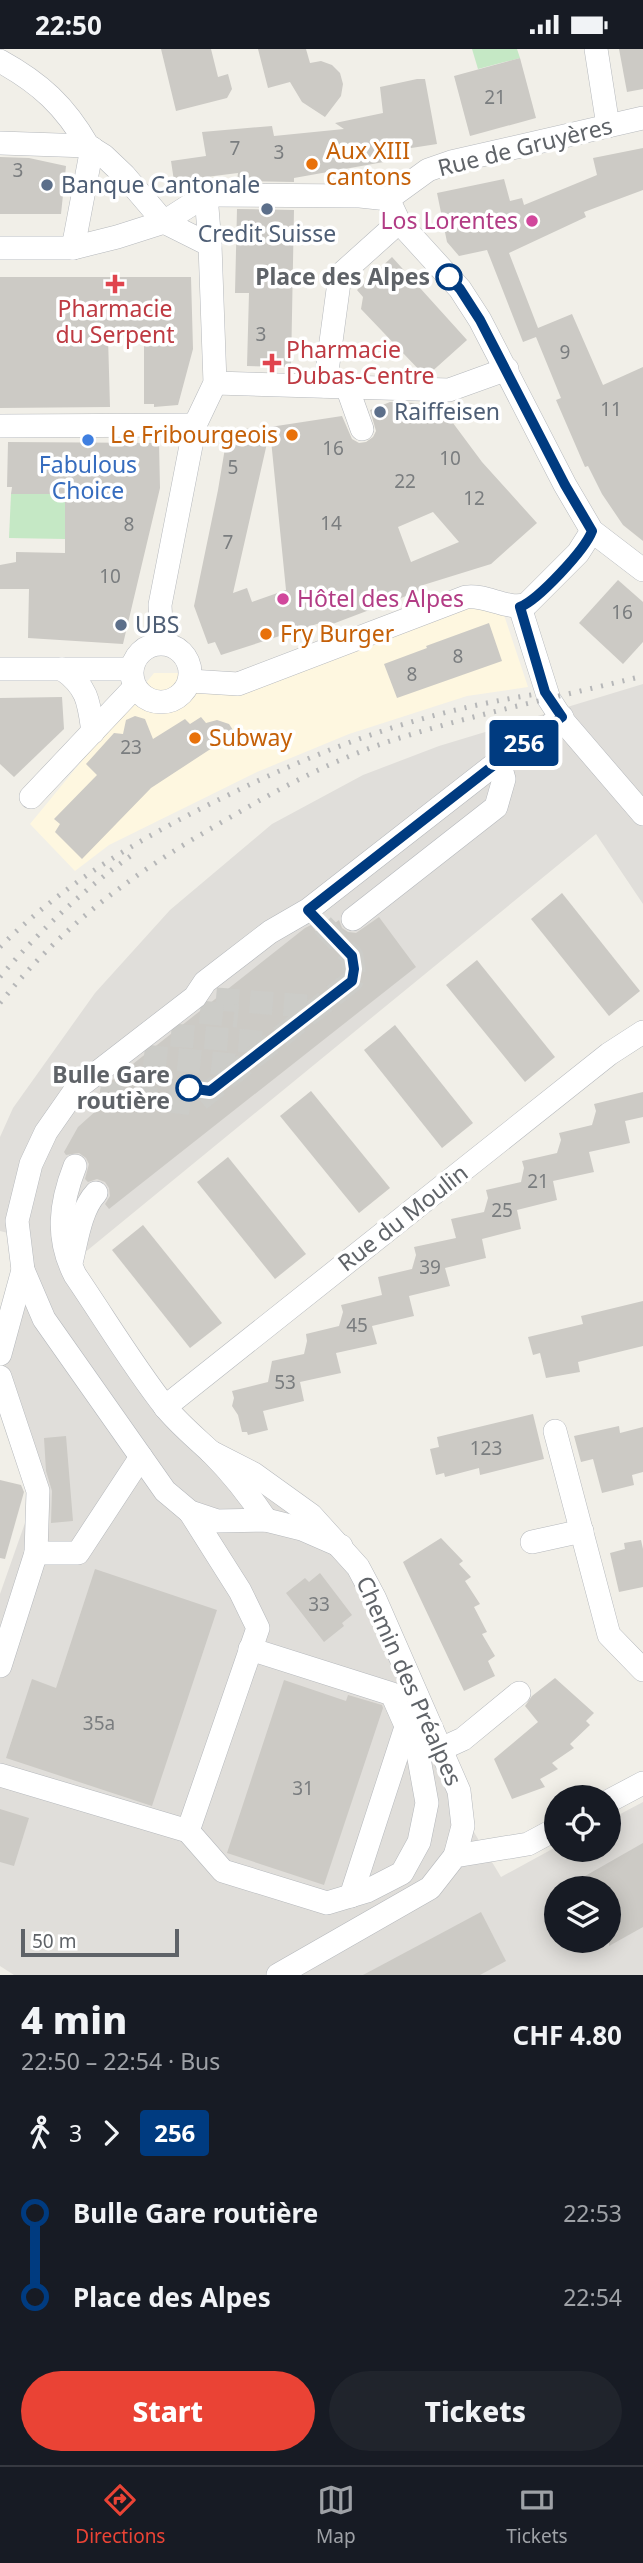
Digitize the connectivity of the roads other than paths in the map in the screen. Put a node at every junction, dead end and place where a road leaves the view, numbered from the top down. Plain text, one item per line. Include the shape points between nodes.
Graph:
1 (596, 49) edge
2 (0, 61) edge
3 (643, 118) edge
4 (608, 126) junction
5 (0, 143) edge
6 (90, 147) junction
7 (206, 195) junction
8 (388, 199) junction
9 (164, 222) junction
10 (399, 222) junction
11 (210, 246) junction
12 (0, 247) edge
13 (73, 248) junction
14 (507, 369) junction
15 (215, 383) junction
16 (336, 387) junction
17 (195, 425) junction
18 (0, 426) edge
19 (362, 429) dead end
20 (592, 531) junction
21 (643, 570) edge
22 (520, 607) junction
23 (162, 643) junction
24 (0, 669) edge
25 (61, 669) junction
26 (134, 678) junction
27 (190, 681) junction
28 (562, 717) junction
29 (93, 732) junction
30 (499, 761) junction
31 (31, 797) dead end
32 (643, 814) edge
33 (353, 919) dead end
34 (643, 1032) edge
35 (75, 1166) dead end
36 (96, 1193) dead end
37 (70, 1266) junction
38 (23, 1270) junction
39 (0, 1354) edge
40 (0, 1377) edge
41 (165, 1407) junction
42 (555, 1431) dead end
43 (211, 1453) junction
44 (141, 1457) junction
45 (190, 1512) junction
46 (265, 1520) junction
47 (582, 1531) junction
48 (533, 1542) dead end
49 (341, 1546) junction
50 (36, 1553) junction
51 (250, 1649) junction
52 (0, 1666) edge
53 (643, 1671) edge
54 (519, 1693) dead end
55 (406, 1727) junction
56 (441, 1749) junction
57 (0, 1775) edge
58 (643, 1783) edge
59 (621, 1795) edge
60 (188, 1831) junction
61 (544, 1835) edge
62 (455, 1856) junction
63 (351, 1896) junction
64 (278, 1975) edge

1 - 4 street
2 - 6 street via 46,92
3 - 4 street, Rue de Gruyères
4 - 8 street, Rue de Gruyères via 451,162 428,170
5 - 6 street
6 - 9 street via 124,175
6 - 13 street
7 - 8 street
7 - 9 street
7 - 11 street
8 - 10 street
9 - 11 street
9 - 13 street
10 - 14 street via 460,289
10 - 16 street via 340,275
11 - 15 street
12 - 13 street
14 - 16 street via 449,390
14 - 20 street
15 - 16 street
15 - 17 street
16 - 19 street
17 - 18 street
17 - 23 street via 160,604
20 - 21 street
20 - 22 street via 578,553 532,601
22 - 27 street via 466,597 238,684
22 - 28 street via 545,692
23 - 26 street via 139,654
23 - 27 street via 185,655
24 - 25 street
25 - 26 street
25 - 29 street via 76,678 89,699
26 - 27 street via 141,695 150,700 170,701
26 - 29 street
28 - 30 street
28 - 32 street
29 - 31 street
30 - 33 street via 504,779 496,807
30 - 38 street via 308,910 281,941 147,1044 46,1132 31,1164 17,1221
34 - 41 street, Rue du Moulin via 609,1054
35 - 37 street via 60,1218
36 - 37 street via 81,1223
37 - 41 street, Chemin des Préalpes
38 - 39 street
38 - 44 street via 44,1319
40 - 50 street via 38,1491
41 - 43 street, Chemin des Préalpes
42 - 47 street
43 - 46 street, Chemin des Préalpes
43 - 49 street, Chemin des Préalpes via 266,1482 311,1515
44 - 45 street via 165,1491
44 - 50 street via 78,1553
45 - 46 street via 217,1521
45 - 51 street via 258,1627
46 - 49 street
47 - 48 street
47 - 53 street via 609,1635
49 - 56 street, Chemin des Préalpes via 376,1599
50 - 52 street
51 - 55 street via 392,1694
51 - 60 street
54 - 56 street via 463,1739
55 - 63 street
55 - 63 street via 418,1753 427,1803 419,1842 402,1873
56 - 62 street, Chemin des Préalpes via 459,1791 463,1814
57 - 60 street
58 - 59 street
60 - 63 street via 223,1871 327,1903
61 - 62 street via 528,1844
62 - 64 street via 430,1888

